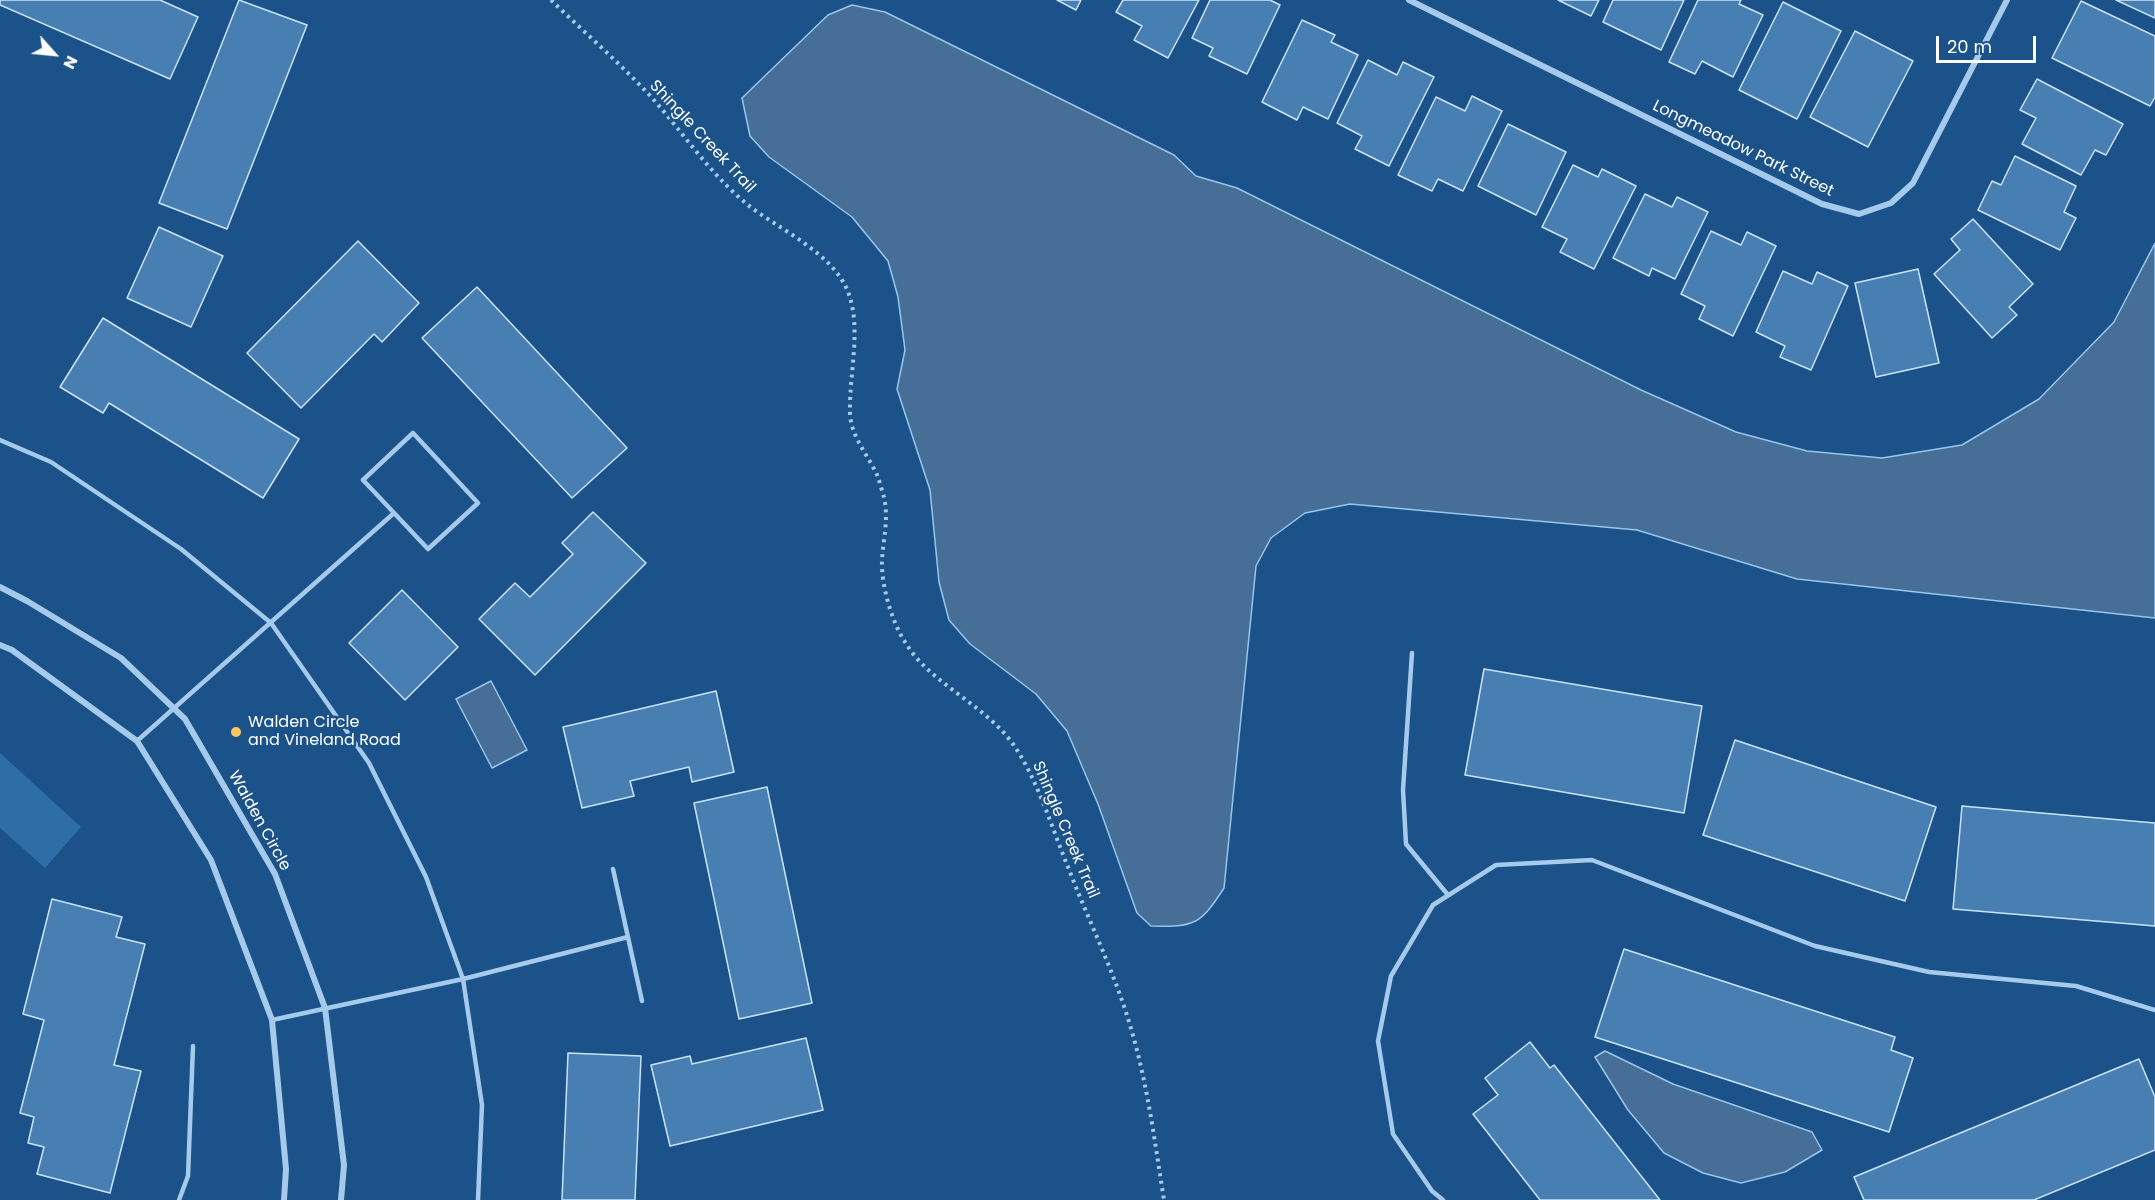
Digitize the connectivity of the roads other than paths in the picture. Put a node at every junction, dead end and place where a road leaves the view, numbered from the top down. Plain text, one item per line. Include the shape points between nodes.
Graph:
1 (1409, 0) edge
2 (2007, 0) edge
3 (0, 440) edge
4 (394, 513) junction
5 (0, 587) edge
6 (272, 623) junction
7 (0, 645) edge
8 (1412, 653) dead end
9 (173, 709) junction
10 (137, 741) junction
11 (613, 869) dead end
12 (1448, 895) junction
13 (628, 936) junction
14 (462, 979) junction
15 (642, 1001) dead end
16 (325, 1008) junction
17 (2155, 1010) edge
18 (272, 1020) junction
19 (193, 1046) dead end
20 (179, 1200) edge
21 (284, 1200) edge
22 (341, 1200) edge
23 (478, 1200) edge
24 (1443, 1200) edge

1 - 2 street, Longmeadow Park Street via 1822,204 1858,214 1891,202 1913,183
3 - 6 lane via 51,462 153,530
4 - 4 lane via 428,549 478,503 413,433 363,480
4 - 6 lane
5 - 9 street, Walden Circle via 121,658
6 - 9 lane
6 - 14 lane via 369,763 426,877
7 - 10 street
8 - 12 lane via 1403,790 1406,844
9 - 10 lane
9 - 16 street, Walden Circle via 184,718 275,874
10 - 18 street via 211,860
11 - 13 lane
12 - 17 lane via 1496,865 1592,860 1815,946 1929,972 2076,986
12 - 24 lane via 1433,905 1391,976 1378,1041 1393,1134 1432,1191
13 - 14 lane
13 - 15 lane
14 - 16 lane
14 - 23 lane via 482,1105
16 - 18 lane
16 - 22 street, Walden Circle via 344,1165
18 - 21 street via 286,1169
19 - 20 lane via 188,1176

